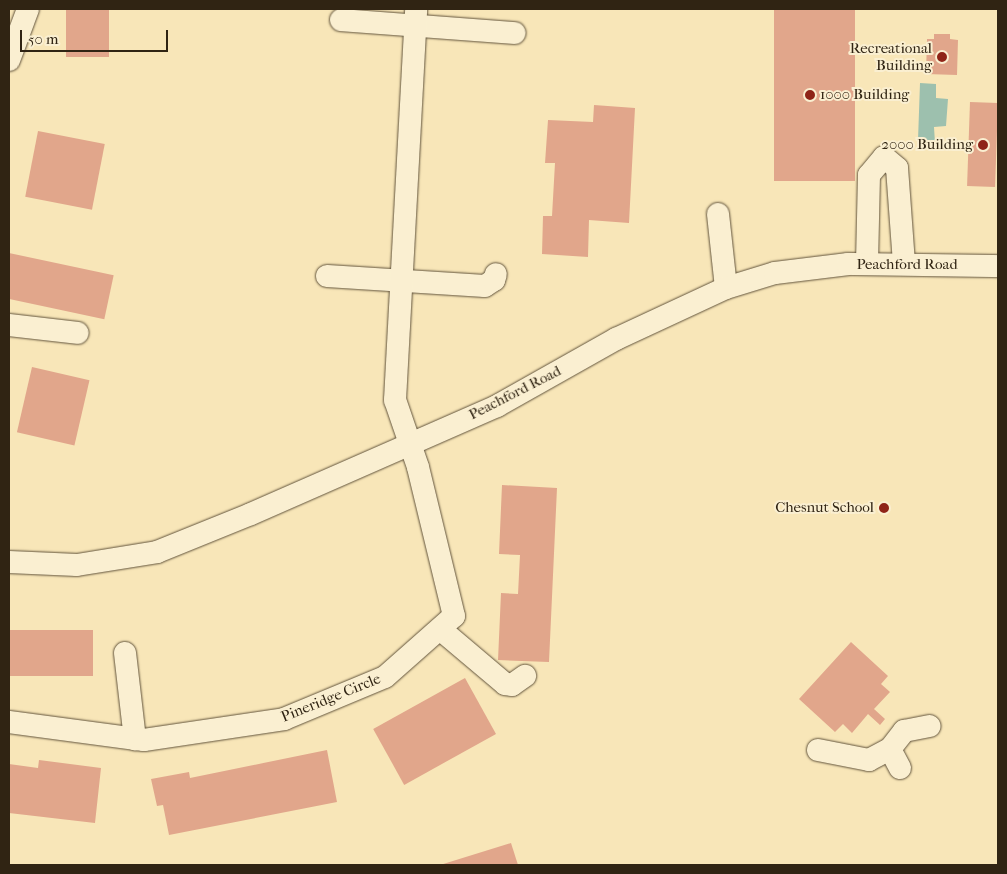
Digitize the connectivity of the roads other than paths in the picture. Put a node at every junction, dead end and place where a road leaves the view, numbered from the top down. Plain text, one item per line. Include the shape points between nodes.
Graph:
1 (28, 9) edge
2 (415, 17) edge
3 (341, 20) dead end
4 (515, 33) dead end
5 (9, 60) edge
6 (868, 206) junction
7 (900, 208) junction
8 (718, 214) dead end
9 (867, 263) junction
10 (904, 263) junction
11 (998, 266) edge
12 (496, 274) dead end
13 (327, 276) dead end
14 (400, 282) junction
15 (726, 288) junction
16 (9, 325) edge
17 (78, 333) dead end
18 (409, 442) junction
19 (9, 562) edge
20 (440, 629) junction
21 (126, 653) dead end
22 (525, 676) dead end
23 (9, 722) edge
24 (930, 726) dead end
25 (135, 739) junction
26 (818, 750) dead end

1 - 5 street
2 - 3 street
2 - 4 street
2 - 14 street
6 - 7 street via 890,199
6 - 7 street via 869,175 884,157 897,168
6 - 9 street
7 - 10 street
8 - 15 street
9 - 10 street, Peachford Road
9 - 15 street, Peachford Road via 785,272
10 - 11 street, Peachford Road
12 - 14 street via 486,286
13 - 14 street
14 - 18 street via 395,400
15 - 18 street, Peachford Road via 616,339 497,406
16 - 17 street
18 - 19 street, Peachford Road via 264,509 157,552 77,565
18 - 20 street, Pineridge Circle via 423,484 454,616
20 - 22 street via 505,684 512,685
20 - 25 street, Pineridge Circle via 385,677 284,719
21 - 25 street
23 - 25 street, Pineridge Circle
24 - 26 street via 904,731 895,758 870,760

